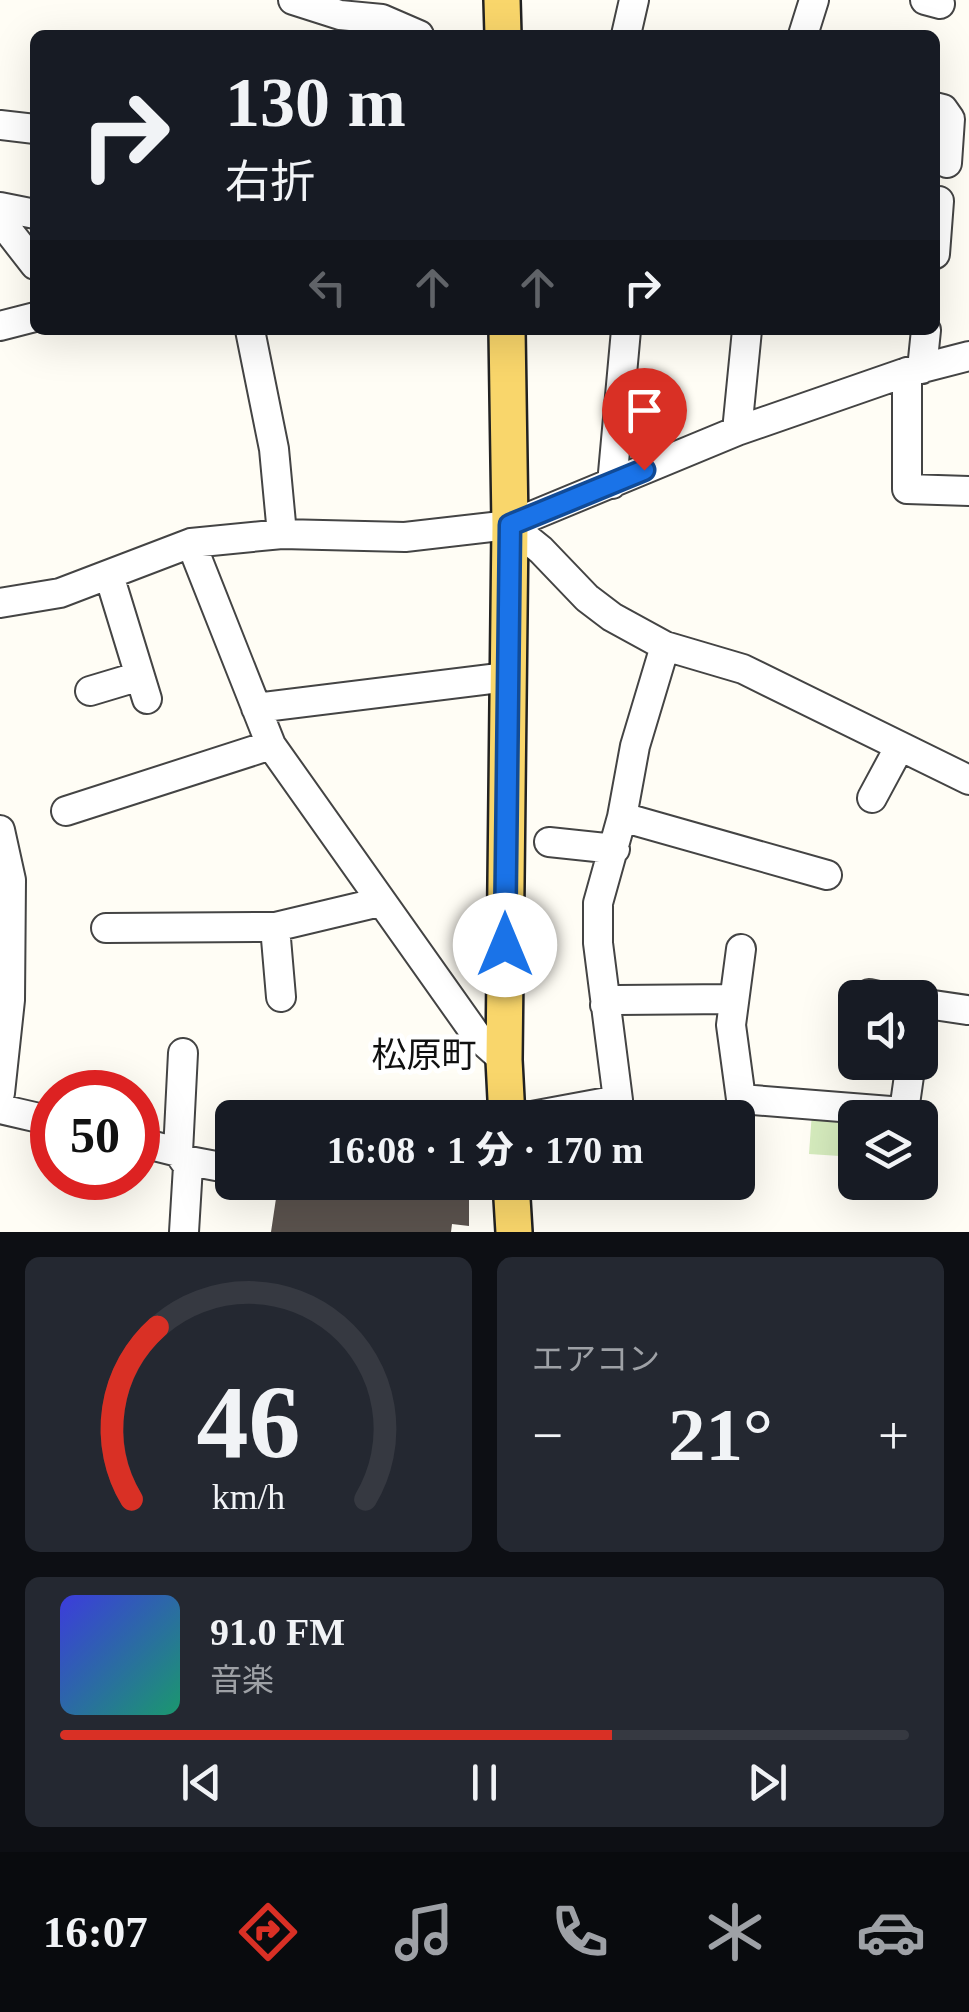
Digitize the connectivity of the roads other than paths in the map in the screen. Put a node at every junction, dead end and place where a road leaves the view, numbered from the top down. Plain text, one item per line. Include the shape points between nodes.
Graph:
1 (293, 0) edge
2 (502, 0) edge
3 (634, 0) edge
4 (814, 0) edge
5 (330, 5) edge
6 (408, 30) edge
7 (502, 30) edge
8 (627, 30) edge
9 (805, 30) edge
10 (940, 108) edge
11 (0, 125) edge
12 (30, 128) edge
13 (947, 163) dead end
14 (0, 207) edge
15 (30, 213) edge
16 (0, 220) edge
17 (30, 259) edge
18 (30, 317) edge
19 (0, 326) edge
20 (251, 335) edge
21 (507, 335) edge
22 (626, 335) edge
23 (746, 335) edge
24 (924, 335) edge
25 (969, 356) edge
26 (914, 370) junction
27 (737, 430) junction
28 (612, 484) junction
29 (969, 490) edge
30 (510, 525) junction
31 (282, 534) junction
32 (191, 543) junction
33 (109, 575) junction
34 (0, 603) edge
35 (666, 646) junction
36 (506, 678) junction
37 (90, 690) dead end
38 (256, 708) junction
39 (271, 745) junction
40 (900, 746) junction
41 (969, 780) edge
42 (872, 798) dead end
43 (66, 810) dead end
44 (622, 818) junction
45 (0, 830) edge
46 (548, 842) dead end
47 (615, 849) junction
48 (827, 875) dead end
49 (380, 902) junction
50 (120, 919) dead end
51 (275, 927) junction
52 (741, 949) dead end
53 (281, 996) dead end
54 (732, 999) junction
55 (605, 1005) junction
56 (938, 1006) edge
57 (967, 1010) edge
58 (183, 1053) dead end
59 (504, 1060) junction
60 (0, 1093) edge
61 (506, 1100) edge
62 (617, 1100) edge
63 (0, 1108) edge
64 (838, 1112) edge
65 (30, 1116) edge
66 (160, 1149) edge
67 (181, 1156) junction
68 (215, 1165) edge
69 (512, 1200) edge
70 (184, 1232) edge
71 (514, 1232) edge

1 - 5 street
2 - 7 main road
3 - 8 street
4 - 9 street
5 - 6 street via 340,15 382,19
10 - 13 street via 950,119
11 - 12 street
14 - 15 street
16 - 17 street
18 - 19 street
20 - 31 street via 274,449
21 - 30 main road
22 - 28 street
23 - 27 street
24 - 26 street
25 - 26 street
26 - 27 street
26 - 29 street via 907,489
27 - 28 street
28 - 30 street
30 - 31 street via 405,537
30 - 35 street via 587,598
30 - 36 main road
31 - 32 street
32 - 33 street
32 - 38 street
33 - 34 street via 60,593
33 - 37 street via 143,688
35 - 40 street via 743,669
35 - 44 street via 635,746
36 - 38 street
36 - 59 main road
38 - 39 street
39 - 43 street
39 - 49 street
40 - 41 street
40 - 42 street
44 - 47 street
44 - 48 street
45 - 60 street via 11,880 10,1000
46 - 47 street
47 - 55 street via 598,903
49 - 51 street
49 - 59 street via 476,1036
50 - 51 street
51 - 53 street
52 - 54 street
54 - 55 street
54 - 64 street via 742,1099
55 - 62 street
56 - 57 street
58 - 67 street
59 - 61 main road
63 - 65 street
66 - 67 street
67 - 68 street
67 - 70 street via 188,1166
69 - 71 main road

